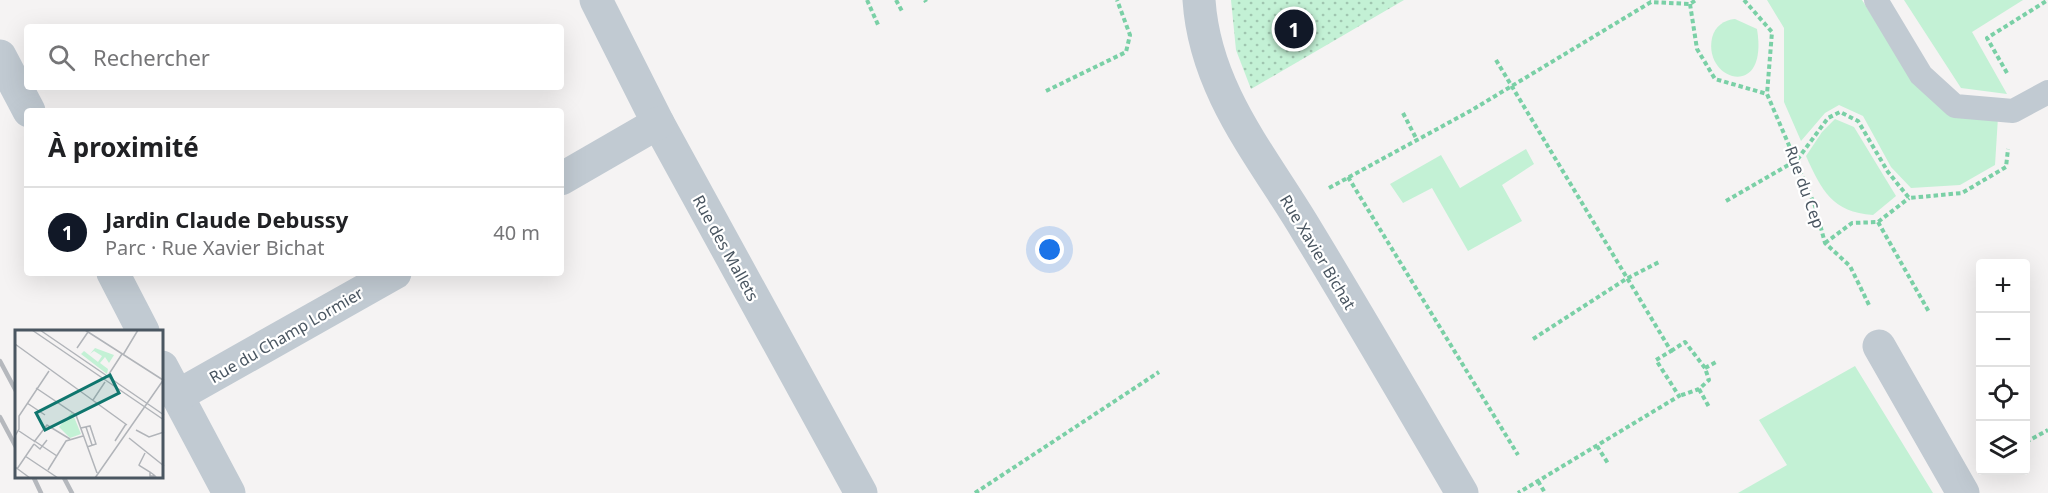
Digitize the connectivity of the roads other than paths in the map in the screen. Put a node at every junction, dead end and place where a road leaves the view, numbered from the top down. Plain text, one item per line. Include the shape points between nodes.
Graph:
1 (596, 0) edge
2 (1199, 0) edge
3 (1876, 0) edge
4 (0, 56) edge
5 (2048, 92) edge
6 (27, 108) edge
7 (658, 123) junction
8 (564, 176) edge
9 (115, 276) edge
10 (389, 276) edge
11 (142, 330) edge
12 (1879, 346) road end
13 (164, 371) edge
14 (177, 396) junction
15 (229, 493) edge
16 (861, 493) edge
17 (1462, 493) edge
18 (1963, 493) edge

1 - 7 street, Rue des Mallets
2 - 17 street, Rue Xavier Bichat via 1208,50 1226,103
3 - 5 lane via 1921,75 1955,106 2019,108
4 - 6 street
7 - 8 street
7 - 16 street, Rue des Mallets
9 - 11 street
10 - 14 street, Rue du Champ Lormier
12 - 18 street
13 - 14 street
14 - 15 street

